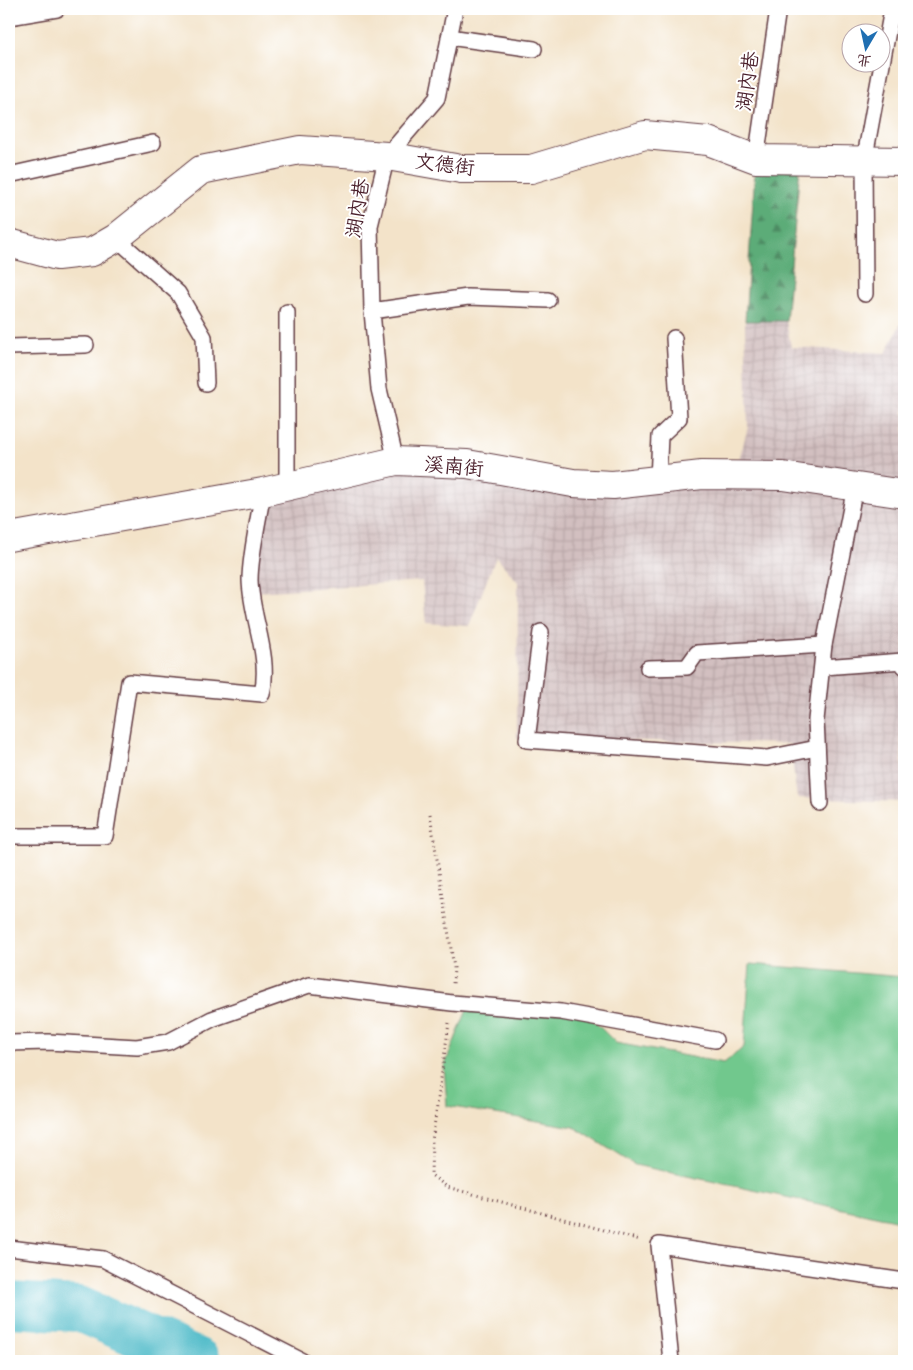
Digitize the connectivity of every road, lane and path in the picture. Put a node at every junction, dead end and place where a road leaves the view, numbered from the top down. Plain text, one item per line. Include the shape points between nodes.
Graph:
1 (57, 9) edge
2 (454, 9) edge
3 (778, 9) edge
4 (892, 9) edge
5 (9, 17) edge
6 (449, 37) junction
7 (534, 50) dead end
8 (154, 143) dead end
9 (387, 156) junction
10 (756, 159) junction
11 (904, 161) edge
12 (864, 162) junction
13 (9, 175) edge
14 (116, 238) junction
15 (9, 243) edge
16 (865, 294) dead end
17 (548, 300) dead end
18 (372, 311) junction
19 (287, 312) dead end
20 (674, 338) dead end
21 (86, 345) dead end
22 (9, 347) edge
23 (206, 383) dead end
24 (396, 461) junction
25 (658, 480) junction
26 (854, 487) junction
27 (275, 489) junction
28 (904, 494) edge
29 (9, 537) edge
30 (541, 632) dead end
31 (824, 645) junction
32 (904, 666) edge
33 (823, 667) junction
34 (648, 668) dead end
35 (817, 748) junction
36 (820, 803) dead end
37 (430, 814) dead end
38 (9, 836) edge
39 (452, 1003) junction
40 (715, 1040) dead end
41 (9, 1043) edge
42 (658, 1245) junction
43 (9, 1248) edge
44 (904, 1281) edge
45 (302, 1361) edge
46 (671, 1361) edge

1 - 5 lane
2 - 6 lane, 湖內巷
3 - 10 lane, 湖內巷
4 - 12 lane
6 - 7 lane
6 - 9 lane, 湖內巷 via 437,98
8 - 13 lane
9 - 10 street, 文德街 via 461,169 531,169 645,135 708,141
9 - 14 street, 文德街 via 300,150 201,170
9 - 18 lane, 湖內巷 via 370,226
10 - 12 street, 文德街
11 - 12 street, 文德街
12 - 16 lane
14 - 15 street, 文德街 via 92,252 57,256
14 - 23 lane via 178,293 204,337
17 - 18 lane via 468,297
18 - 24 lane, 湖內巷 via 379,389
19 - 27 lane
20 - 25 lane via 679,418 660,436
21 - 22 lane
24 - 25 street, 溪南街 via 467,464 573,483 614,485
24 - 27 street, 溪南街
25 - 26 street, 溪南街 via 702,475 783,476
26 - 28 street, 溪南街
26 - 31 lane
27 - 29 street, 溪南街
27 - 38 lane via 250,580 263,655 262,694 129,682 105,836
30 - 35 lane via 527,740 767,758
31 - 33 lane
31 - 34 lane via 697,653 687,667
32 - 33 lane via 904,661
33 - 35 lane via 816,720
35 - 36 lane
37 - 39 path via 454,968
39 - 40 lane via 561,1012
39 - 41 lane via 309,985 212,1019 168,1042 137,1047
39 - 42 path via 432,1141 431,1175 447,1186
42 - 44 lane
42 - 46 lane
43 - 45 lane via 103,1259

